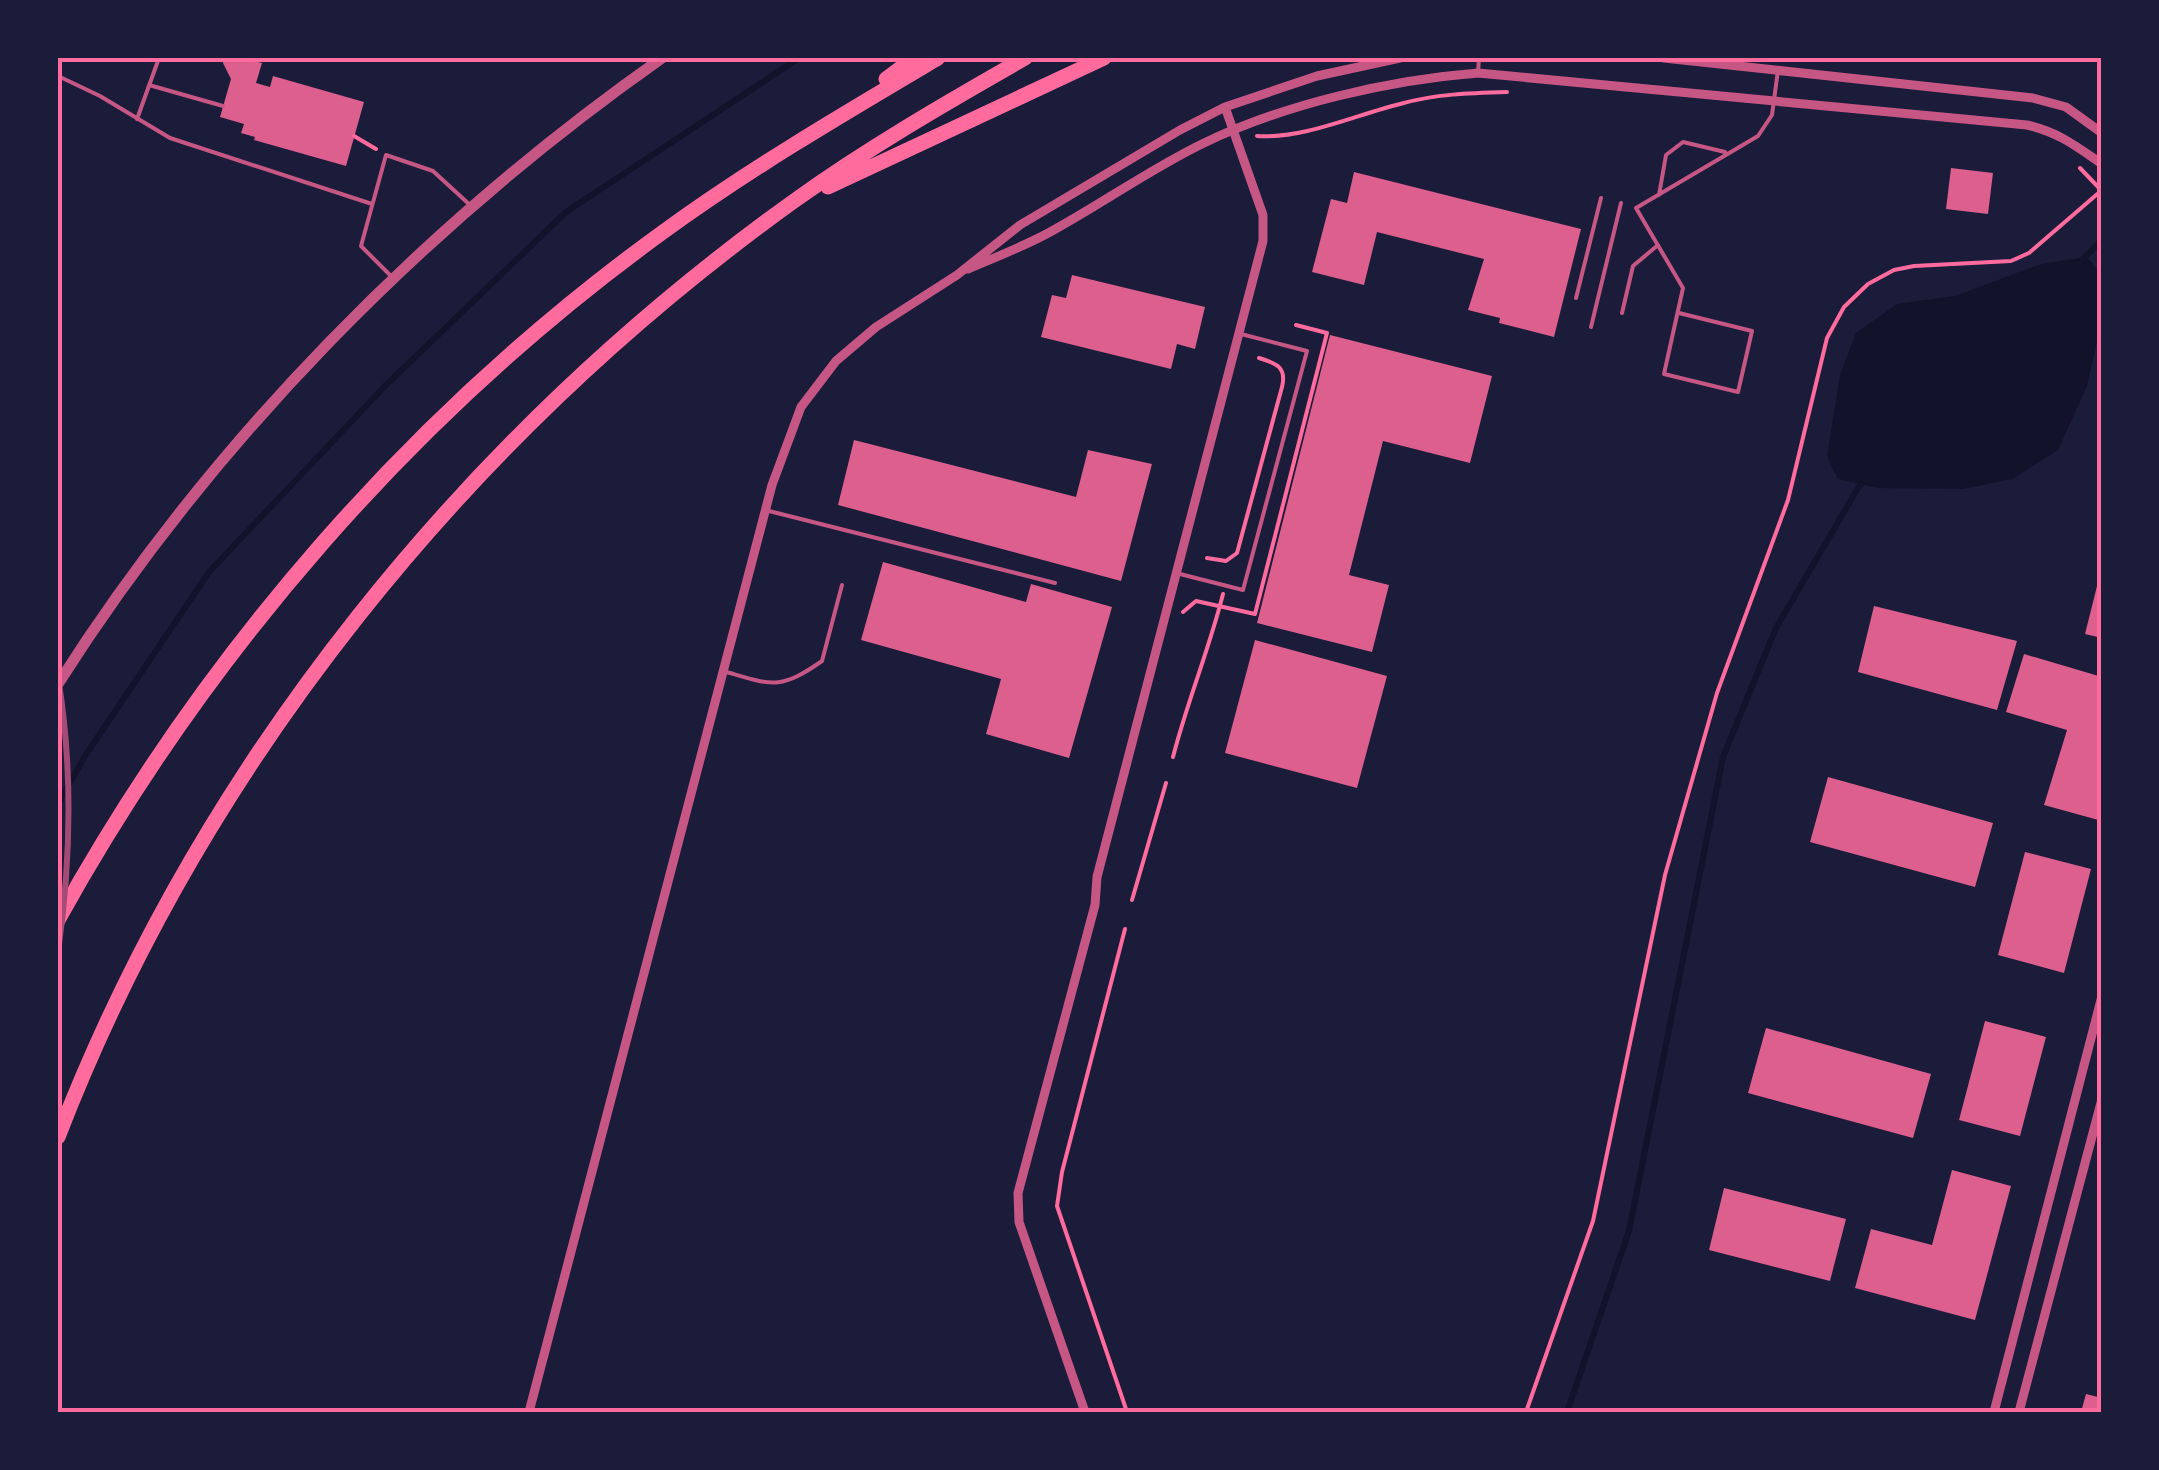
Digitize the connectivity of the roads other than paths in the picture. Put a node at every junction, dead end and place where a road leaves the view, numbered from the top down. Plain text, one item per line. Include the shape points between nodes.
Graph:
1 (146, 58) edge
2 (662, 58) edge
3 (914, 58) edge
4 (938, 58) edge
5 (1025, 58) edge
6 (1104, 58) edge
7 (1400, 58) edge
8 (1479, 58) edge
9 (1664, 58) edge
10 (158, 60) edge
11 (1778, 70) junction
12 (1478, 74) junction
13 (58, 76) edge
14 (149, 85) junction
15 (1774, 101) junction
16 (223, 106) dead end
17 (1225, 108) junction
18 (136, 120) junction
19 (824, 127) junction
20 (1234, 130) junction
21 (2102, 133) edge
22 (1726, 152) junction
23 (2102, 164) edge
24 (1660, 195) junction
25 (1601, 198) dead end
26 (372, 204) junction
27 (1621, 204) dead end
28 (473, 209) junction
29 (780, 212) junction
30 (1658, 245) junction
31 (956, 274) junction
32 (395, 280) junction
33 (1576, 298) dead end
34 (1622, 313) dead end
35 (1678, 313) junction
36 (1591, 327) dead end
37 (1241, 334) junction
38 (766, 510) junction
39 (1176, 573) junction
40 (1055, 583) dead end
41 (842, 585) dead end
42 (723, 671) junction
43 (58, 684) edge
44 (58, 920) edge
45 (2102, 996) edge
46 (2102, 1100) edge
47 (58, 1137) edge
48 (2046, 1210) junction
49 (2071, 1216) junction
50 (529, 1412) edge
51 (1084, 1412) edge
52 (1994, 1412) edge
53 (2019, 1412) edge

1 - 10 lane
2 - 28 street
3 - 19 highway
4 - 19 highway
5 - 29 highway via 901,130
6 - 29 highway
7 - 17 street via 1317,76
8 - 12 lane
9 - 11 street
10 - 14 lane
11 - 15 lane
11 - 21 street via 2033,98 2066,107
12 - 15 street
12 - 20 street via 1373,89
13 - 18 lane
14 - 16 lane
14 - 18 lane
15 - 22 lane via 1758,136
15 - 23 street via 2027,125 2071,140
17 - 20 street
17 - 31 street via 1020,225
18 - 26 lane via 193,148
19 - 44 highway via 601,278 403,456 216,674 128,801
20 - 31 street via 1029,243
20 - 37 street via 1264,228
22 - 24 lane
22 - 24 lane via 1684,142 1666,155
24 - 30 lane via 1636,208
25 - 33 lane
26 - 28 lane via 386,155 433,171
26 - 32 lane via 362,246
27 - 36 lane
28 - 32 street
29 - 47 highway via 639,323 529,426 352,623 196,854 120,996
30 - 34 lane via 1634,266
30 - 35 lane via 1683,288
31 - 38 street via 864,337 826,372 793,424
32 - 43 street via 208,479
35 - 35 lane via 1664,374 1738,392 1752,332
37 - 39 street
37 - 39 lane via 1307,350 1243,590
38 - 40 lane
38 - 42 street
39 - 51 street via 1018,1193 1019,1222
41 - 42 lane via 822,661 791,682 765,683
42 - 50 street
45 - 48 street
46 - 49 street
48 - 49 street
48 - 52 street
49 - 53 street

